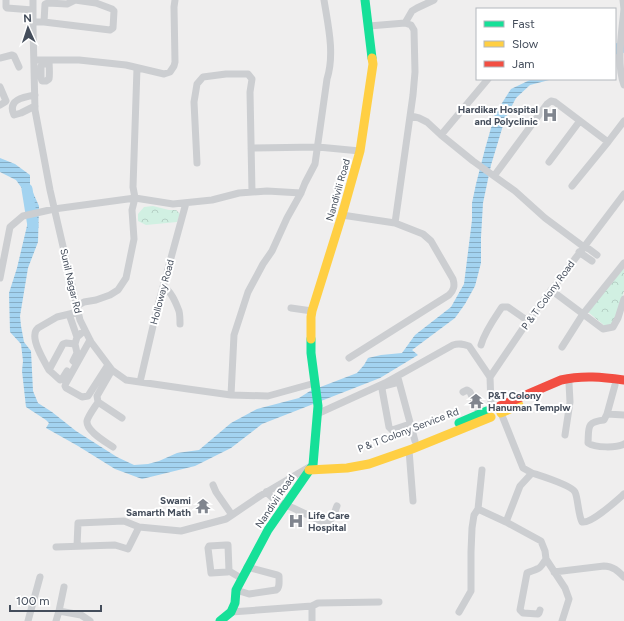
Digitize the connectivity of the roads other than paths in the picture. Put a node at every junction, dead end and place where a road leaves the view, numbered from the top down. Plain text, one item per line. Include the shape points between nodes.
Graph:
1 (6, 0) edge
2 (33, 0) edge
3 (176, 0) edge
4 (324, 0) edge
5 (365, 0) edge
6 (434, 0) edge
7 (623, 0) edge
8 (418, 3) edge
9 (33, 10) junction
10 (33, 22) junction
11 (44, 22) junction
12 (405, 23) junction
13 (368, 26) junction
14 (619, 26) edge
15 (0, 58) edge
16 (34, 60) junction
17 (19, 67) dead end
18 (136, 68) junction
19 (487, 80) edge
20 (624, 85) edge
21 (0, 87) edge
22 (35, 95) junction
23 (26, 96) junction
24 (0, 104) edge
25 (35, 106) junction
26 (27, 110) junction
27 (411, 116) junction
28 (624, 121) edge
29 (579, 122) junction
30 (441, 135) junction
31 (608, 142) junction
32 (318, 147) junction
33 (251, 148) junction
34 (360, 151) junction
35 (548, 162) dead end
36 (197, 163) dead end
37 (493, 176) junction
38 (572, 186) dead end
39 (252, 192) junction
40 (301, 193) junction
41 (624, 194) edge
42 (135, 198) junction
43 (186, 203) junction
44 (54, 209) junction
45 (342, 215) junction
46 (395, 223) junction
47 (582, 249) junction
48 (597, 255) dead end
49 (592, 261) dead end
50 (624, 263) edge
51 (0, 278) edge
52 (163, 286) junction
53 (551, 290) junction
54 (624, 299) edge
55 (291, 308) dead end
56 (77, 309) junction
57 (312, 311) junction
58 (69, 314) junction
59 (583, 314) junction
60 (528, 321) junction
61 (180, 324) dead end
62 (85, 330) junction
63 (90, 340) junction
64 (76, 341) junction
65 (481, 345) dead end
66 (562, 347) dead end
67 (349, 358) dead end
68 (110, 367) junction
69 (49, 370) junction
70 (490, 377) junction
71 (398, 379) junction
72 (624, 380) edge
73 (140, 382) junction
74 (315, 383) junction
75 (570, 383) junction
76 (619, 386) edge
77 (463, 392) dead end
78 (231, 395) junction
79 (98, 402) junction
80 (318, 410) junction
81 (492, 411) junction
82 (607, 414) junction
83 (624, 415) edge
84 (122, 418) dead end
85 (410, 424) junction
86 (565, 435) dead end
87 (624, 444) edge
88 (412, 446) junction
89 (113, 447) dead end
90 (311, 467) junction
91 (482, 470) dead end
92 (532, 473) junction
93 (213, 485) dead end
94 (266, 492) junction
95 (624, 494) edge
96 (413, 501) dead end
97 (286, 506) junction
98 (337, 506) dead end
99 (478, 509) junction
100 (232, 515) junction
101 (506, 522) junction
102 (139, 527) junction
103 (77, 546) junction
104 (56, 547) dead end
105 (546, 559) junction
106 (248, 567) junction
107 (229, 571) junction
108 (554, 572) junction
109 (624, 577) edge
110 (40, 578) dead end
111 (241, 578) junction
112 (64, 587) dead end
113 (236, 590) junction
114 (379, 602) dead end
115 (312, 606) junction
116 (540, 610) dead end
117 (59, 611) junction
118 (459, 612) dead end
119 (225, 618) edge
120 (28, 621) edge
121 (56, 621) edge
122 (90, 621) edge
123 (312, 621) edge
124 (562, 621) edge

1 - 9 street via 7,8
2 - 9 street, Sunil Nagar Rd
3 - 18 street via 174,66 170,72 164,74
4 - 32 street via 330,46 329,72
5 - 13 street, Nandivili Road
6 - 8 street
7 - 14 street via 624,9
8 - 12 street
9 - 10 street, Sunil Nagar Rd
10 - 11 street
10 - 16 street, Sunil Nagar Rd
11 - 11 street via 112,29 114,12 96,3 75,0 67,4 48,2 45,4
12 - 13 street
12 - 27 street via 411,25 414,30 415,72
13 - 34 street, Nandivili Road via 373,64
14 - 20 street via 620,68
15 - 17 street via 10,54 14,56
16 - 18 street via 79,60
16 - 22 street, Sunil Nagar Rd
18 - 42 street via 133,187
19 - 30 street
21 - 24 street via 6,101
22 - 23 street
22 - 25 street, Sunil Nagar Rd
23 - 26 street
23 - 26 street via 12,106 14,115
25 - 26 street
25 - 44 street, Sunil Nagar Rd
27 - 30 street via 427,122
27 - 46 street
28 - 31 street
29 - 31 street
29 - 35 street
29 - 37 street via 551,101
30 - 37 street
31 - 38 street
32 - 33 street
32 - 34 street
32 - 40 street via 315,164
33 - 36 street via 252,79 248,74 204,77 197,84 194,102
33 - 39 street
34 - 45 street, Nandivili Road
37 - 47 street via 515,191
39 - 40 street
39 - 43 street
40 - 78 street via 248,292 234,335
41 - 47 street, P & T Colony Road
42 - 43 street via 172,204
42 - 44 street
42 - 56 street via 132,210 134,239 126,278 118,290 96,300 84,302
43 - 52 street, Holloway Road
44 - 51 street via 23,216 10,227
44 - 56 street, Sunil Nagar Rd
45 - 46 street
45 - 57 street, Nandivili Road
46 - 67 street via 423,234 431,240 453,279 454,290
47 - 48 street via 589,249
47 - 49 street
47 - 53 street, P & T Colony Road
50 - 59 street
52 - 61 street via 172,296 179,312
52 - 73 street, Holloway Road
53 - 59 street
53 - 60 street, P & T Colony Road
54 - 59 street via 613,327 604,329
55 - 57 street
56 - 58 street
56 - 62 street, Sunil Nagar Rd
57 - 74 street, Nandivili Road via 310,353
58 - 64 street
58 - 69 street via 57,317 36,331 35,341
59 - 66 street
60 - 65 street via 508,307 502,308 490,325
60 - 70 street, P & T Colony Road
62 - 63 street, Sunil Nagar Rd
62 - 64 street
63 - 68 street, Sunil Nagar Rd
63 - 68 street via 66,383 66,388 82,398 88,396
64 - 69 street via 64,344
64 - 69 street via 77,353 62,379
68 - 73 street, Sunil Nagar Rd via 126,380
68 - 79 street via 97,396
70 - 71 street via 469,346 459,343
70 - 81 street
71 - 80 street
71 - 85 street
71 - 85 street via 382,388 389,427 392,430
72 - 81 street, P & T Colony Service Rd via 588,376 569,378
73 - 78 street, Sunil Nagar Rd
74 - 78 street, Sunil Nagar Rd via 268,396
74 - 80 street, Nandivii Road
75 - 76 street
75 - 81 street
75 - 86 street
76 - 82 street
77 - 81 street via 467,390
79 - 84 street
79 - 89 street via 87,421 88,426 92,432
80 - 90 street, Nandivii Road
81 - 88 street, P & T Colony Service Rd
81 - 92 street via 523,468
82 - 83 street
82 - 87 street via 604,420 590,424 588,443 593,446 616,447
85 - 88 street
88 - 90 street, P & T Colony Service Rd via 364,460
88 - 96 street
90 - 94 street
90 - 97 street, Nandivii Road
91 - 99 street
92 - 95 street via 572,488 584,523
92 - 101 street via 520,486
93 - 100 street
94 - 97 street via 276,502
94 - 100 street
97 - 98 street via 323,522 331,521
97 - 106 street, Nandivii Road via 268,530
99 - 101 street
99 - 118 street via 474,515 472,528 471,591
100 - 102 street via 226,519 181,531
101 - 105 street via 541,541
102 - 103 street via 128,548 115,545
102 - 103 street via 124,521 78,523
103 - 104 street
105 - 108 street
105 - 116 street via 538,569 527,573 520,610 522,613 538,614
106 - 111 street, Nandivii Road
106 - 113 street via 278,575 278,588 249,594
107 - 107 street via 211,573 209,546 228,545
107 - 111 street
108 - 109 street via 610,566
108 - 124 street via 569,599
110 - 120 street
111 - 113 street, Nandivii Road
112 - 117 street
113 - 119 street, Nandivii Road via 235,603
114 - 115 street via 318,603
115 - 119 street
115 - 123 street
117 - 121 street
117 - 122 street via 81,615

